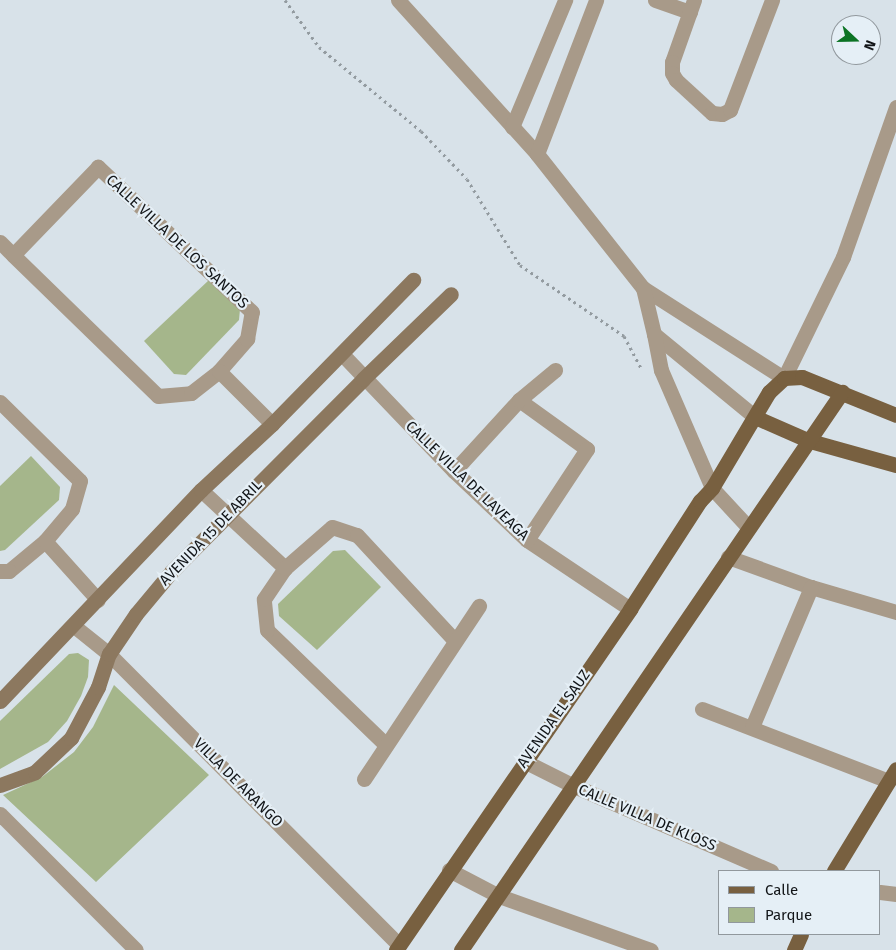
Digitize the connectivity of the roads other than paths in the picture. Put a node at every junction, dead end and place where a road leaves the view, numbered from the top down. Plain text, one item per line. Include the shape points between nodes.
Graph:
1 (398, 0) edge
2 (565, 0) edge
3 (596, 0) edge
4 (655, 0) edge
5 (772, 0) edge
6 (692, 6) edge
7 (896, 106) edge
8 (512, 127) junction
9 (537, 154) junction
10 (0, 242) edge
11 (13, 255) junction
12 (413, 280) dead end
13 (643, 288) junction
14 (450, 294) dead end
15 (654, 334) junction
16 (342, 354) junction
17 (554, 370) dead end
18 (219, 371) junction
19 (363, 378) junction
20 (784, 378) junction
21 (842, 392) junction
22 (519, 400) junction
23 (0, 402) edge
24 (896, 415) edge
25 (755, 417) junction
26 (272, 424) junction
27 (810, 441) junction
28 (896, 465) edge
29 (454, 471) junction
30 (712, 488) junction
31 (201, 490) junction
32 (226, 516) junction
33 (748, 527) junction
34 (45, 540) junction
35 (527, 540) junction
36 (728, 557) junction
37 (285, 568) junction
38 (0, 571) edge
39 (811, 587) junction
40 (98, 600) junction
41 (479, 606) dead end
42 (630, 609) junction
43 (896, 612) edge
44 (74, 626) junction
45 (455, 641) junction
46 (109, 654) junction
47 (0, 700) edge
48 (702, 709) dead end
49 (752, 728) junction
50 (386, 744) junction
51 (524, 761) junction
52 (892, 775) edge
53 (364, 779) dead end
54 (0, 785) edge
55 (572, 785) junction
56 (0, 814) edge
57 (449, 870) junction
58 (768, 870) edge
59 (835, 870) edge
60 (881, 892) edge
61 (896, 894) edge
62 (499, 896) junction
63 (801, 935) edge
64 (398, 947) edge
65 (136, 950) edge
66 (461, 950) edge
67 (651, 950) edge
68 (794, 950) edge

1 - 8 street
2 - 8 street
3 - 9 street
4 - 6 street
5 - 6 street via 730,110 722,114 712,113 672,73 672,62
7 - 20 street via 843,257
8 - 9 street
9 - 13 street
10 - 11 street, CALLE VILLA DE LOS SANTOS
11 - 18 street, CALLE VILLA DE LOS SANTOS via 158,396 191,393
11 - 18 street, CALLE VILLA DE LOS SANTOS via 98,167 252,312 247,339
12 - 16 main road
13 - 15 street
13 - 20 street
14 - 19 main road, AVENIDA 15 DE ABRIL
15 - 25 street
15 - 30 street via 661,370
16 - 19 street, CALLE VILLA DE LAVEAGA
16 - 26 main road
17 - 22 street
18 - 26 street
19 - 29 street, CALLE VILLA DE LAVEAGA
19 - 32 main road, AVENIDA 15 DE ABRIL
20 - 21 main road via 802,377
20 - 25 main road, AVENIDA EL SAUZ via 769,392
21 - 24 main road
21 - 27 main road
22 - 29 street
22 - 35 street via 587,449
23 - 34 street via 80,481 72,509
25 - 27 main road
25 - 30 main road, AVENIDA EL SAUZ
26 - 31 main road
27 - 28 main road
27 - 33 main road
29 - 35 street, CALLE VILLA DE LAVEAGA
30 - 33 street
30 - 42 main road, AVENIDA EL SAUZ via 700,501
31 - 32 street
31 - 40 main road
32 - 37 street
32 - 46 main road, AVENIDA 15 DE ABRIL via 171,572 136,614
33 - 36 main road
34 - 38 street via 9,571
34 - 40 street
35 - 42 street, CALLE VILLA DE LAVEAGA
36 - 39 street
36 - 55 main road
37 - 45 street via 332,527 357,536
37 - 50 street via 264,598 267,630
39 - 43 street
39 - 49 street
40 - 44 main road
41 - 45 street
42 - 51 main road, AVENIDA EL SAUZ
44 - 46 street, VILLA DE ARANGO
44 - 47 main road
45 - 50 street
46 - 54 main road, AVENIDA 15 DE ABRIL via 98,686 71,738 36,772
46 - 64 street, VILLA DE ARANGO
48 - 49 street
49 - 52 street
50 - 53 street
51 - 55 street, CALLE VILLA DE KLOSS
51 - 57 main road, AVENIDA EL SAUZ
52 - 59 main road
55 - 58 street, CALLE VILLA DE KLOSS
55 - 62 main road
56 - 65 street
57 - 62 street
57 - 64 main road, AVENIDA EL SAUZ
60 - 61 street
62 - 66 main road
62 - 67 street
63 - 68 main road

